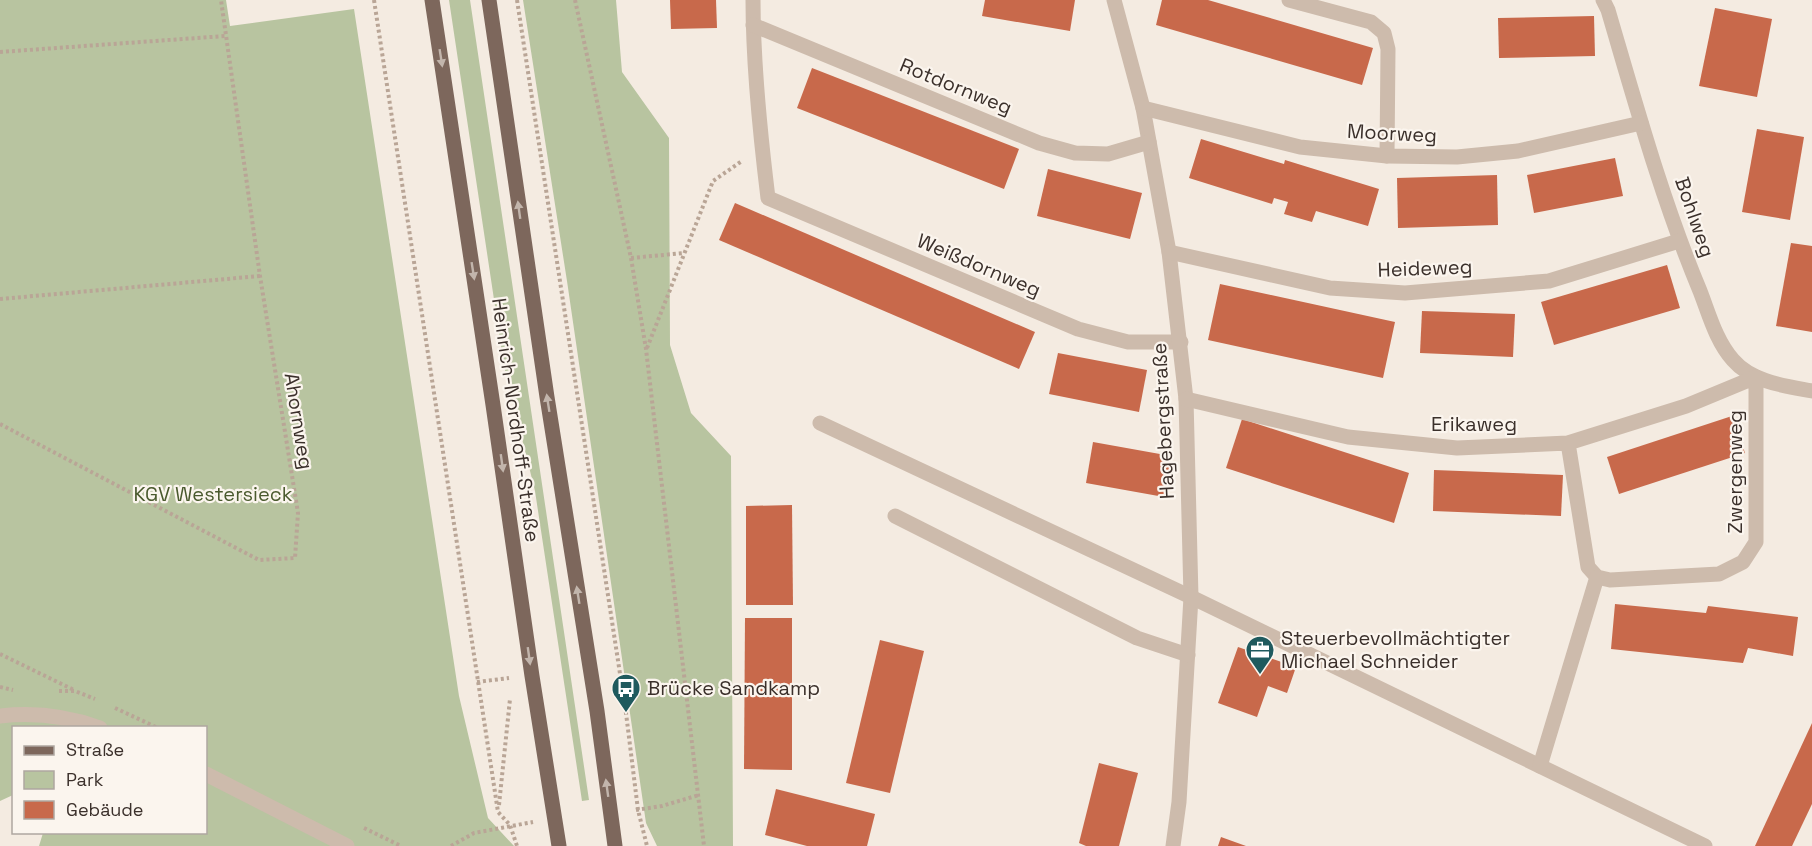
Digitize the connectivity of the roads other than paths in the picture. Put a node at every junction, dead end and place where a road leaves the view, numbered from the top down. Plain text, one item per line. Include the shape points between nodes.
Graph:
1 (432, 0) edge
2 (489, 0) edge
3 (753, 0) edge
4 (1114, 0) edge
5 (1289, 0) edge
6 (1603, 0) edge
7 (753, 26) junction
8 (1143, 108) junction
9 (1641, 123) junction
10 (1149, 142) junction
11 (1387, 156) junction
12 (1679, 242) junction
13 (1169, 252) junction
14 (1181, 342) junction
15 (1756, 377) junction
16 (1812, 391) edge
17 (1186, 399) junction
18 (820, 423) dead end
19 (1568, 443) junction
20 (895, 516) dead end
21 (1597, 577) junction
22 (1191, 597) junction
23 (1188, 655) junction
24 (0, 716) edge
25 (95, 726) edge
26 (1540, 766) junction
27 (207, 775) edge
28 (347, 846) edge
29 (559, 846) edge
30 (615, 846) edge
31 (1173, 846) edge
32 (1705, 846) edge

1 -> 29 main road, Heinrich-Nordhoff-Straße
30 -> 2 main road, Heinrich-Nordhoff-Straße
3 - 7 street
4 - 8 street, Hagebergstraße
5 - 11 street via 1371,22 1384,33 1388,49
6 - 9 street, Bohlweg
7 - 10 street, Rotdornweg via 1039,143 1075,153 1108,154
7 - 14 street, Weißdornweg via 768,198 1078,329 1128,342
8 - 10 street, Hagebergstraße
8 - 11 street, Moorweg via 1300,147
9 - 11 street, Moorweg via 1518,151 1457,157
9 - 12 street, Bohlweg
10 - 13 street, Hagebergstraße
12 - 13 street, Heideweg via 1549,281 1405,293 1330,288
12 - 15 street, Bohlweg via 1722,346 1735,362
13 - 14 street, Hagebergstraße
14 - 17 street, Hagebergstraße
15 - 16 street, Bohlweg
15 - 19 street, Erikaweg via 1686,406
15 - 21 street, Zwergenweg via 1756,542 1743,562 1719,574 1610,580
17 - 19 street, Erikaweg via 1348,437 1457,448
17 - 22 street, Hagebergstraße
18 - 22 street
19 - 21 street via 1588,567
20 - 23 street via 1128,634
21 - 26 street
22 - 23 street, Hagebergstraße
22 - 26 street
23 - 31 street, Hagebergstraße
24 - 25 street via 43,714
26 - 32 street
27 - 28 street

